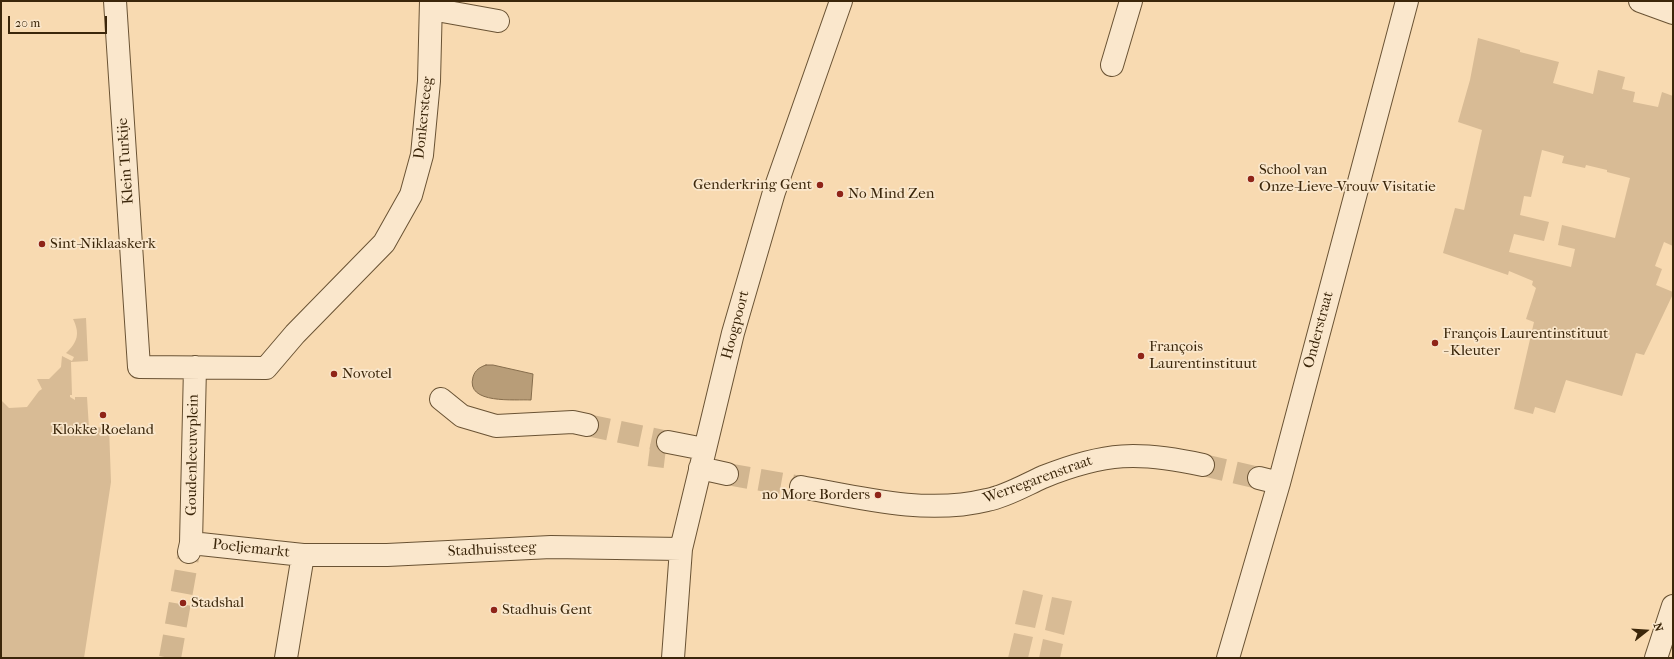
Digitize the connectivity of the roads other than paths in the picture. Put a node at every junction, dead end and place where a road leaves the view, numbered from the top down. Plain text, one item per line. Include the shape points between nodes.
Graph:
1 (115, 1) edge
2 (841, 1) edge
3 (1132, 1) edge
4 (1407, 1) edge
5 (1640, 1) edge
6 (431, 5) edge
7 (1673, 13) edge
8 (498, 21) dead end
9 (1112, 66) dead end
10 (195, 367) junction
11 (441, 399) dead end
12 (587, 425) tunnel mouth
13 (670, 448) tunnel mouth
14 (702, 459) junction
15 (1203, 466) tunnel mouth
16 (727, 474) tunnel mouth
17 (801, 487) tunnel mouth
18 (190, 547) joint
19 (681, 549) junction
20 (303, 555) junction
21 (1673, 606) edge
22 (286, 658) edge
23 (673, 658) edge
24 (1228, 658) edge
25 (1656, 658) edge

1 - 10 street, Klein Turkije via 138,366
2 - 14 street, Hoogpoort via 774,192 733,333
3 - 9 street
4 - 24 street, Onderstraat via 1269,480
5 - 7 street
6 - 8 street
6 - 10 street, Donkersteeg via 429,81 422,155 411,195 384,243 295,334 266,368
10 - 18 street, Goudenleeuwplein
11 - 12 street via 462,416 496,426 573,422
13 - 14 street
14 - 16 street
14 - 19 street, Hoogpoort
15 - 17 street, Werregarenstraat via 1145,455 1100,458 1071,466 988,500 947,506 888,502
18 - 20 street, Poeljemarkt
19 - 20 street, Stadhuissteeg via 551,547 387,555
19 - 23 street, Hoogpoort
20 - 22 street, Poeljemarkt
21 - 25 street

